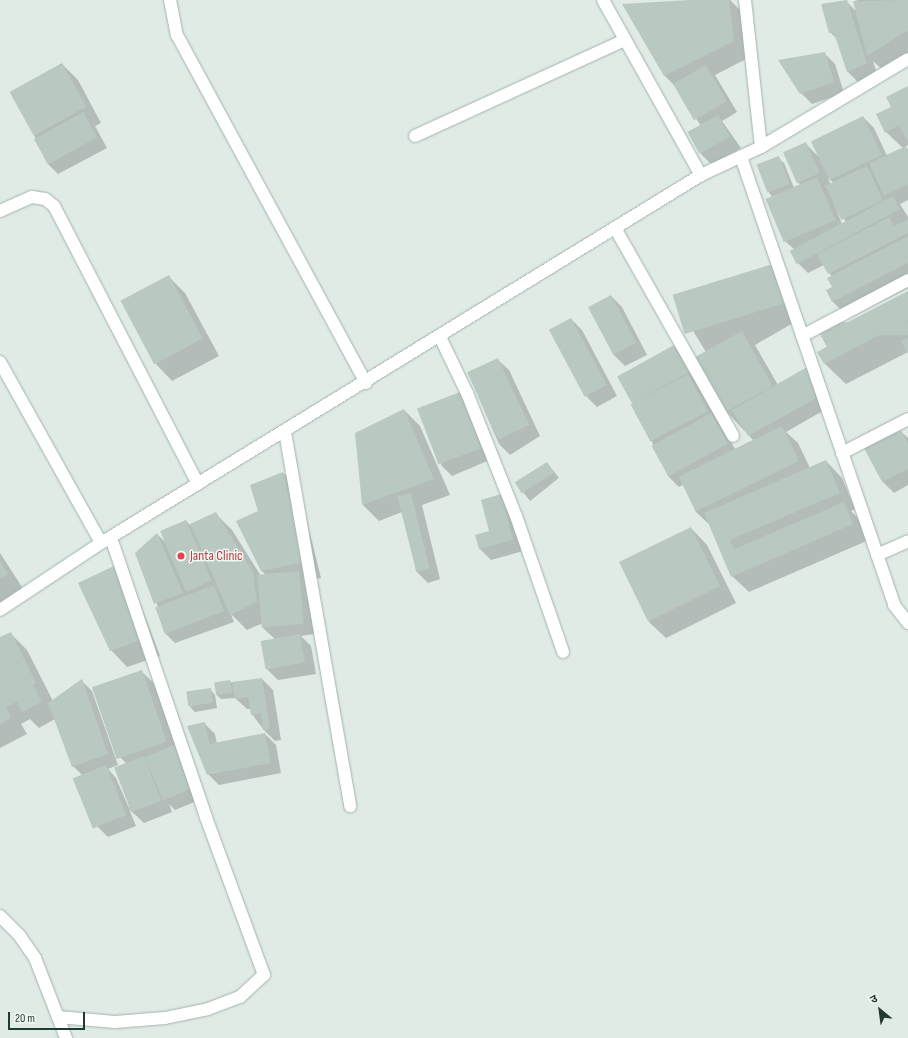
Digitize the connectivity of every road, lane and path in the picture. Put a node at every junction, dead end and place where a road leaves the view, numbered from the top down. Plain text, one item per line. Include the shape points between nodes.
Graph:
1 (170, 0) edge
2 (602, 0) edge
3 (745, 0) edge
4 (625, 40) junction
5 (908, 59) edge
6 (415, 136) dead end
7 (761, 147) junction
8 (741, 157) junction
9 (701, 175) junction
10 (0, 211) edge
11 (615, 228) junction
12 (908, 280) edge
13 (802, 336) junction
14 (440, 337) junction
15 (0, 362) edge
16 (366, 383) junction
17 (908, 419) edge
18 (285, 432) junction
19 (732, 436) dead end
20 (842, 453) junction
21 (198, 484) junction
22 (106, 540) junction
23 (908, 541) edge
24 (877, 555) junction
25 (0, 610) edge
26 (908, 623) edge
27 (563, 652) dead end
28 (350, 806) dead end
29 (0, 916) edge
30 (58, 1017) junction
31 (66, 1038) edge

1 - 16 street via 178,35
2 - 4 street
3 - 7 street
4 - 6 street
4 - 9 street
5 - 7 street
7 - 8 street
8 - 9 street
8 - 13 street
9 - 11 street
10 - 21 street via 32,197 45,199 54,206
11 - 14 street
11 - 19 street
12 - 13 street
13 - 20 street
14 - 16 street
14 - 27 street via 467,393 516,516
15 - 22 street
16 - 18 street
17 - 20 street
18 - 21 street
18 - 28 street
20 - 24 street
21 - 22 street
22 - 25 street
22 - 30 street via 264,975 240,997 208,1010 172,1017 115,1022
23 - 24 street
24 - 26 street via 894,605
29 - 30 street via 19,935 35,958
30 - 31 street

